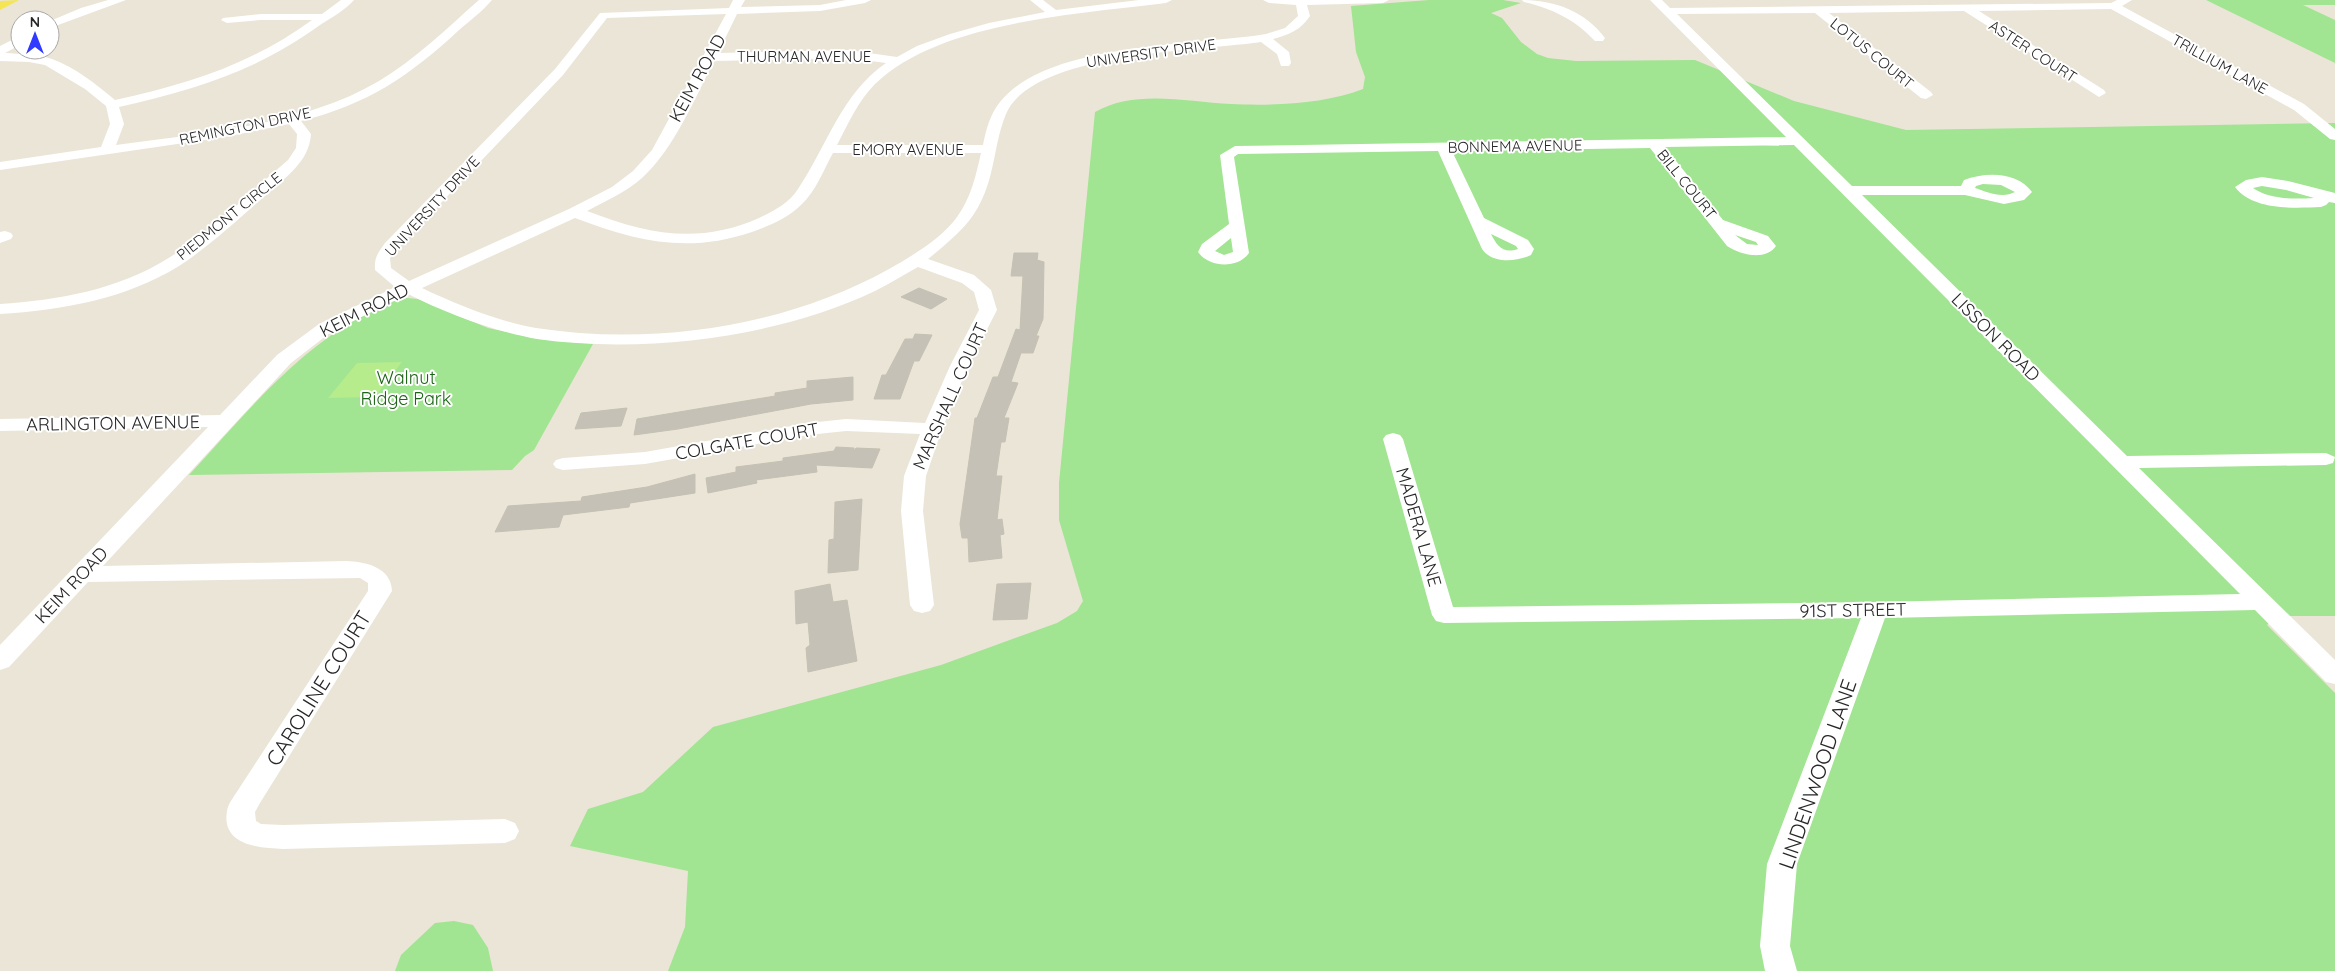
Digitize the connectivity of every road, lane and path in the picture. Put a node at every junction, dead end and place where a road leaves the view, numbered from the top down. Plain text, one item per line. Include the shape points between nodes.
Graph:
1 (12, 0) edge
2 (120, 0) edge
3 (348, 0) edge
4 (486, 0) edge
5 (865, 0) edge
6 (1036, 0) edge
7 (1166, 0) edge
8 (1269, 0) edge
9 (1383, 0) edge
10 (1656, 0) edge
11 (2126, 0) edge
12 (1300, 1) edge
13 (1536, 1) edge
14 (0, 6) edge
15 (736, 6) edge
16 (2113, 6) junction
17 (1967, 8) junction
18 (1819, 10) junction
19 (1668, 11) junction
20 (1055, 15) junction
21 (323, 17) junction
22 (60, 20) edge
23 (227, 20) dead end
24 (1264, 38) junction
25 (1600, 38) dead end
26 (710, 57) junction
27 (0, 58) edge
28 (899, 61) junction
29 (1285, 63) dead end
30 (2099, 93) dead end
31 (1926, 95) dead end
32 (112, 104) junction
33 (292, 120) junction
34 (2335, 136) edge
35 (1796, 141) junction
36 (1655, 144) junction
37 (1443, 146) junction
38 (828, 149) junction
39 (989, 149) junction
40 (107, 151) junction
41 (0, 166) edge
42 (1967, 190) dead end
43 (1847, 191) junction
44 (574, 212) junction
45 (1479, 222) dead end
46 (1719, 224) dead end
47 (1237, 226) dead end
48 (917, 261) junction
49 (408, 287) junction
50 (0, 309) edge
51 (225, 421) junction
52 (0, 425) edge
53 (932, 429) junction
54 (1393, 440) dead end
55 (2326, 459) dead end
56 (2123, 462) junction
57 (563, 464) dead end
58 (82, 574) junction
59 (2261, 602) junction
60 (922, 605) dead end
61 (1876, 610) junction
62 (1444, 616) joint
63 (0, 661) edge
64 (2335, 675) edge
65 (505, 831) dead end
66 (1781, 971) edge

1 - 14 main road
2 - 22 street
3 - 21 street
4 - 33 street, REMINGTON DRIVE via 414,62 383,84 347,101
5 - 15 street via 820,8
6 - 20 street
7 - 20 street
8 - 12 street
9 - 12 street
10 - 19 street, LISSON ROAD
11 - 16 street
12 - 24 street, UNIVERSITY DRIVE via 1304,16 1300,23
13 - 25 street via 1576,16
15 - 26 street, KEIM ROAD
15 - 49 street, UNIVERSITY DRIVE via 604,14 559,72 382,258 383,270
16 - 17 street
16 - 34 street, TRILLIUM LANE via 2298,107
17 - 18 street
17 - 30 street, ASTER COURT
18 - 19 street
18 - 31 street, LOTUS COURT
19 - 35 street, LISSON ROAD
20 - 28 street via 964,34
21 - 23 street
21 - 32 street via 280,48 230,72 177,89
24 - 29 street via 1283,52
24 - 39 street, UNIVERSITY DRIVE via 1127,54 1067,67 1036,81 1008,101 997,118
26 - 28 street, THURMAN AVENUE via 848,54
26 - 44 street, KEIM ROAD via 658,152 638,174 617,190
27 - 32 street via 49,62 90,86
28 - 38 street via 873,78 860,92
32 - 40 street via 117,124
33 - 40 street, REMINGTON DRIVE
33 - 50 street, PIEDMONT CIRCLE via 304,134 303,148 293,163 193,249 160,270 127,285 62,303
35 - 36 street, BONNEMA AVENUE
35 - 43 street, LISSON ROAD
36 - 37 street, BONNEMA AVENUE
36 - 46 street, BILL COURT
37 - 45 street
37 - 47 street, BONNEMA AVENUE via 1235,150 1227,155
38 - 39 street, EMORY AVENUE
38 - 44 street via 798,200 772,219 721,236 658,239
39 - 48 street, UNIVERSITY DRIVE via 978,193 970,210 952,231
40 - 41 street, REMINGTON DRIVE
42 - 43 street
43 - 56 street, LISSON ROAD
44 - 49 street, KEIM ROAD
48 - 49 street, UNIVERSITY DRIVE via 854,294 810,311 715,331 643,338 585,338 534,333 444,304
48 - 53 street, MARSHALL COURT via 968,279 982,290 988,310
49 - 51 street, KEIM ROAD via 355,312 304,343 284,359
51 - 52 street, ARLINGTON AVENUE
51 - 58 street, KEIM ROAD
53 - 57 street, COLGATE COURT via 846,425 645,458
53 - 60 street, MARSHALL COURT via 915,476 912,511
54 - 62 street, MADERA LANE
55 - 56 street
56 - 59 street, LISSON ROAD
58 - 63 street, KEIM ROAD
58 - 65 street, CAROLINE COURT via 340,569 362,570 376,576 380,591 250,795 241,811 242,826 254,836 283,837
59 - 61 street, 91ST STREET
59 - 64 street, LISSON ROAD
61 - 62 street, 91ST STREET
61 - 66 street, LINDENWOOD LANE via 1782,864 1775,946

